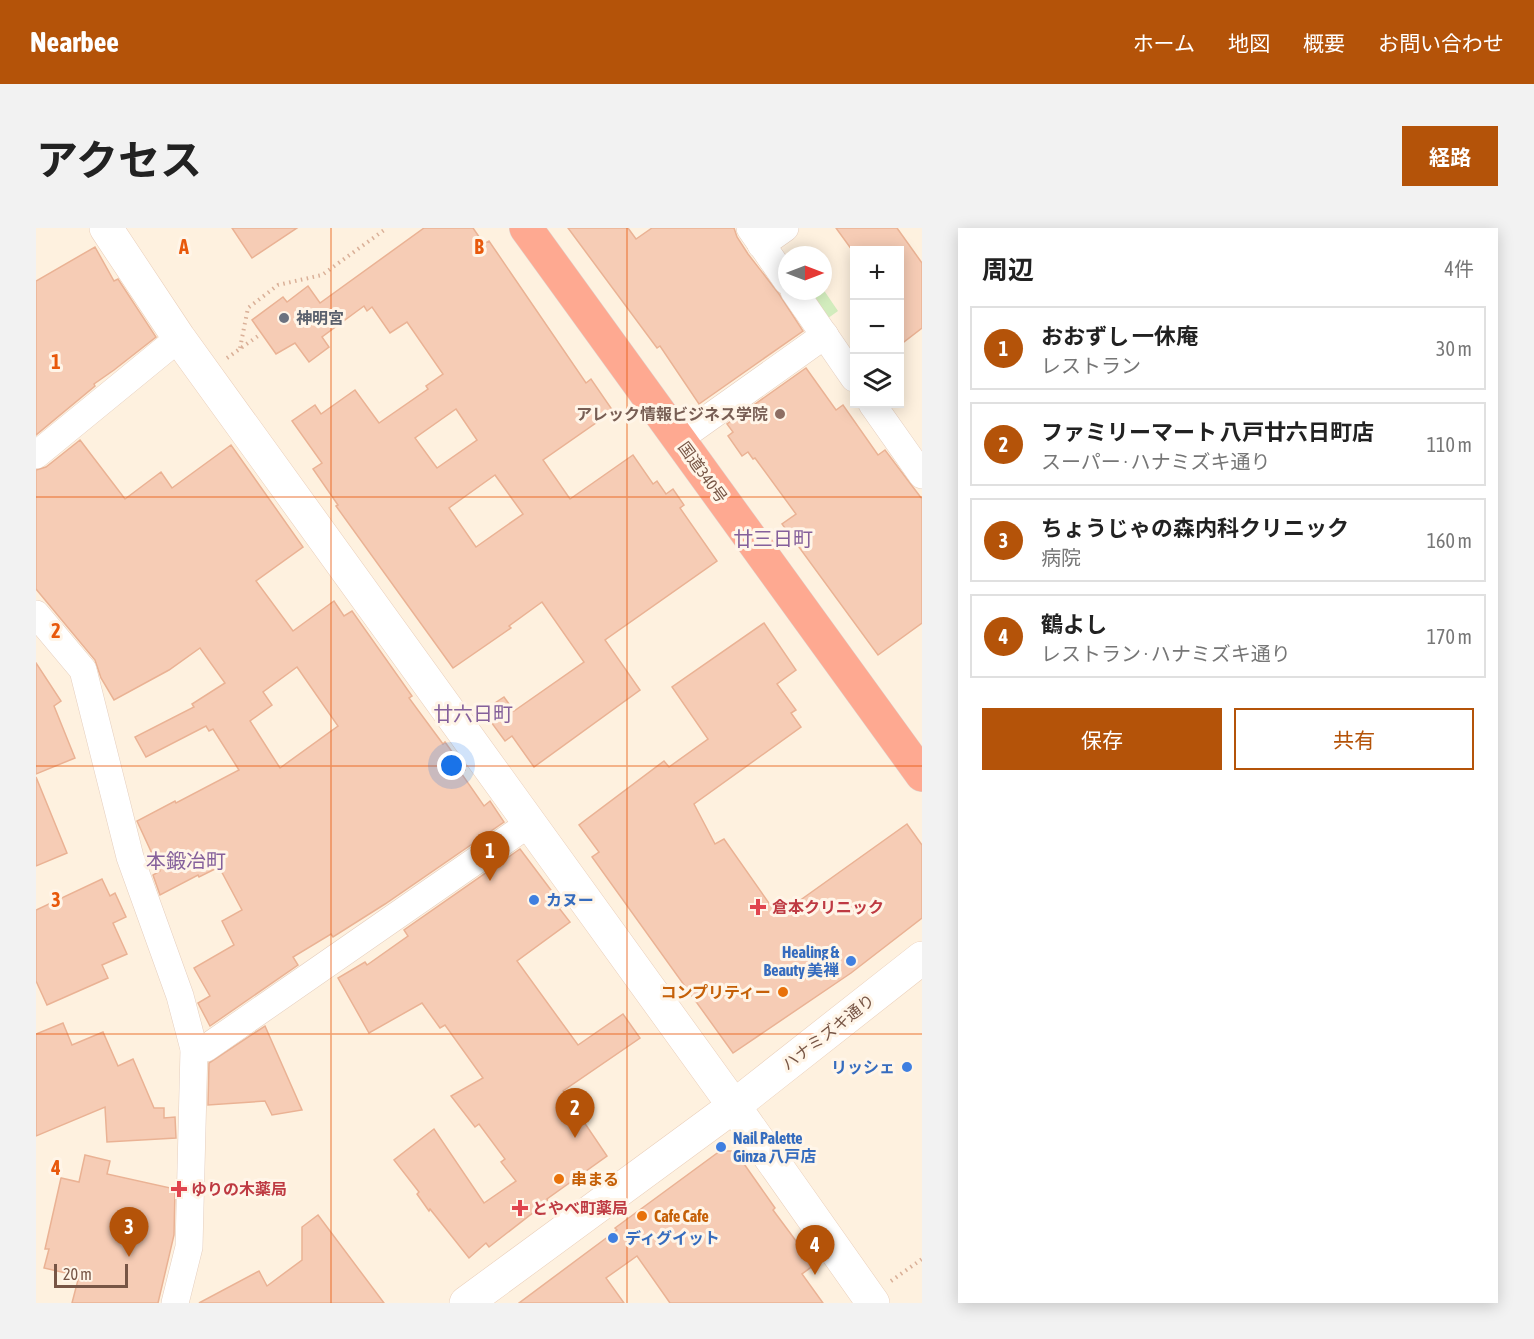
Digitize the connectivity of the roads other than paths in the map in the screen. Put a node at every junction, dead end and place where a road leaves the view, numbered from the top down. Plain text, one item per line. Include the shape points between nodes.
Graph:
1 (106, 228) edge
2 (526, 228) edge
3 (784, 228) edge
4 (755, 236) edge
5 (778, 268) edge
6 (800, 300) edge
7 (825, 335) junction
8 (179, 338) junction
9 (850, 371) edge
10 (876, 408) edge
11 (679, 439) junction
12 (36, 454) edge
13 (922, 475) edge
14 (36, 615) edge
15 (922, 775) edge
16 (530, 823) junction
17 (922, 958) edge
18 (194, 1049) junction
19 (734, 1106) junction
20 (878, 1295) edge
21 (476, 1300) edge
22 (175, 1303) edge

1 - 8 street
2 - 11 highway, 国道340号
3 - 4 street
4 - 5 street
6 - 7 street
7 - 9 street
7 - 11 street
8 - 12 street
8 - 16 street
10 - 13 street
11 - 15 highway, 国道340号
14 - 18 street via 83,670 130,857 180,996
16 - 18 street via 207,1048
16 - 19 street
17 - 19 street, ハナミズキ通り
18 - 22 street via 189,1247
19 - 20 street
19 - 21 street, ハナミズキ通り

